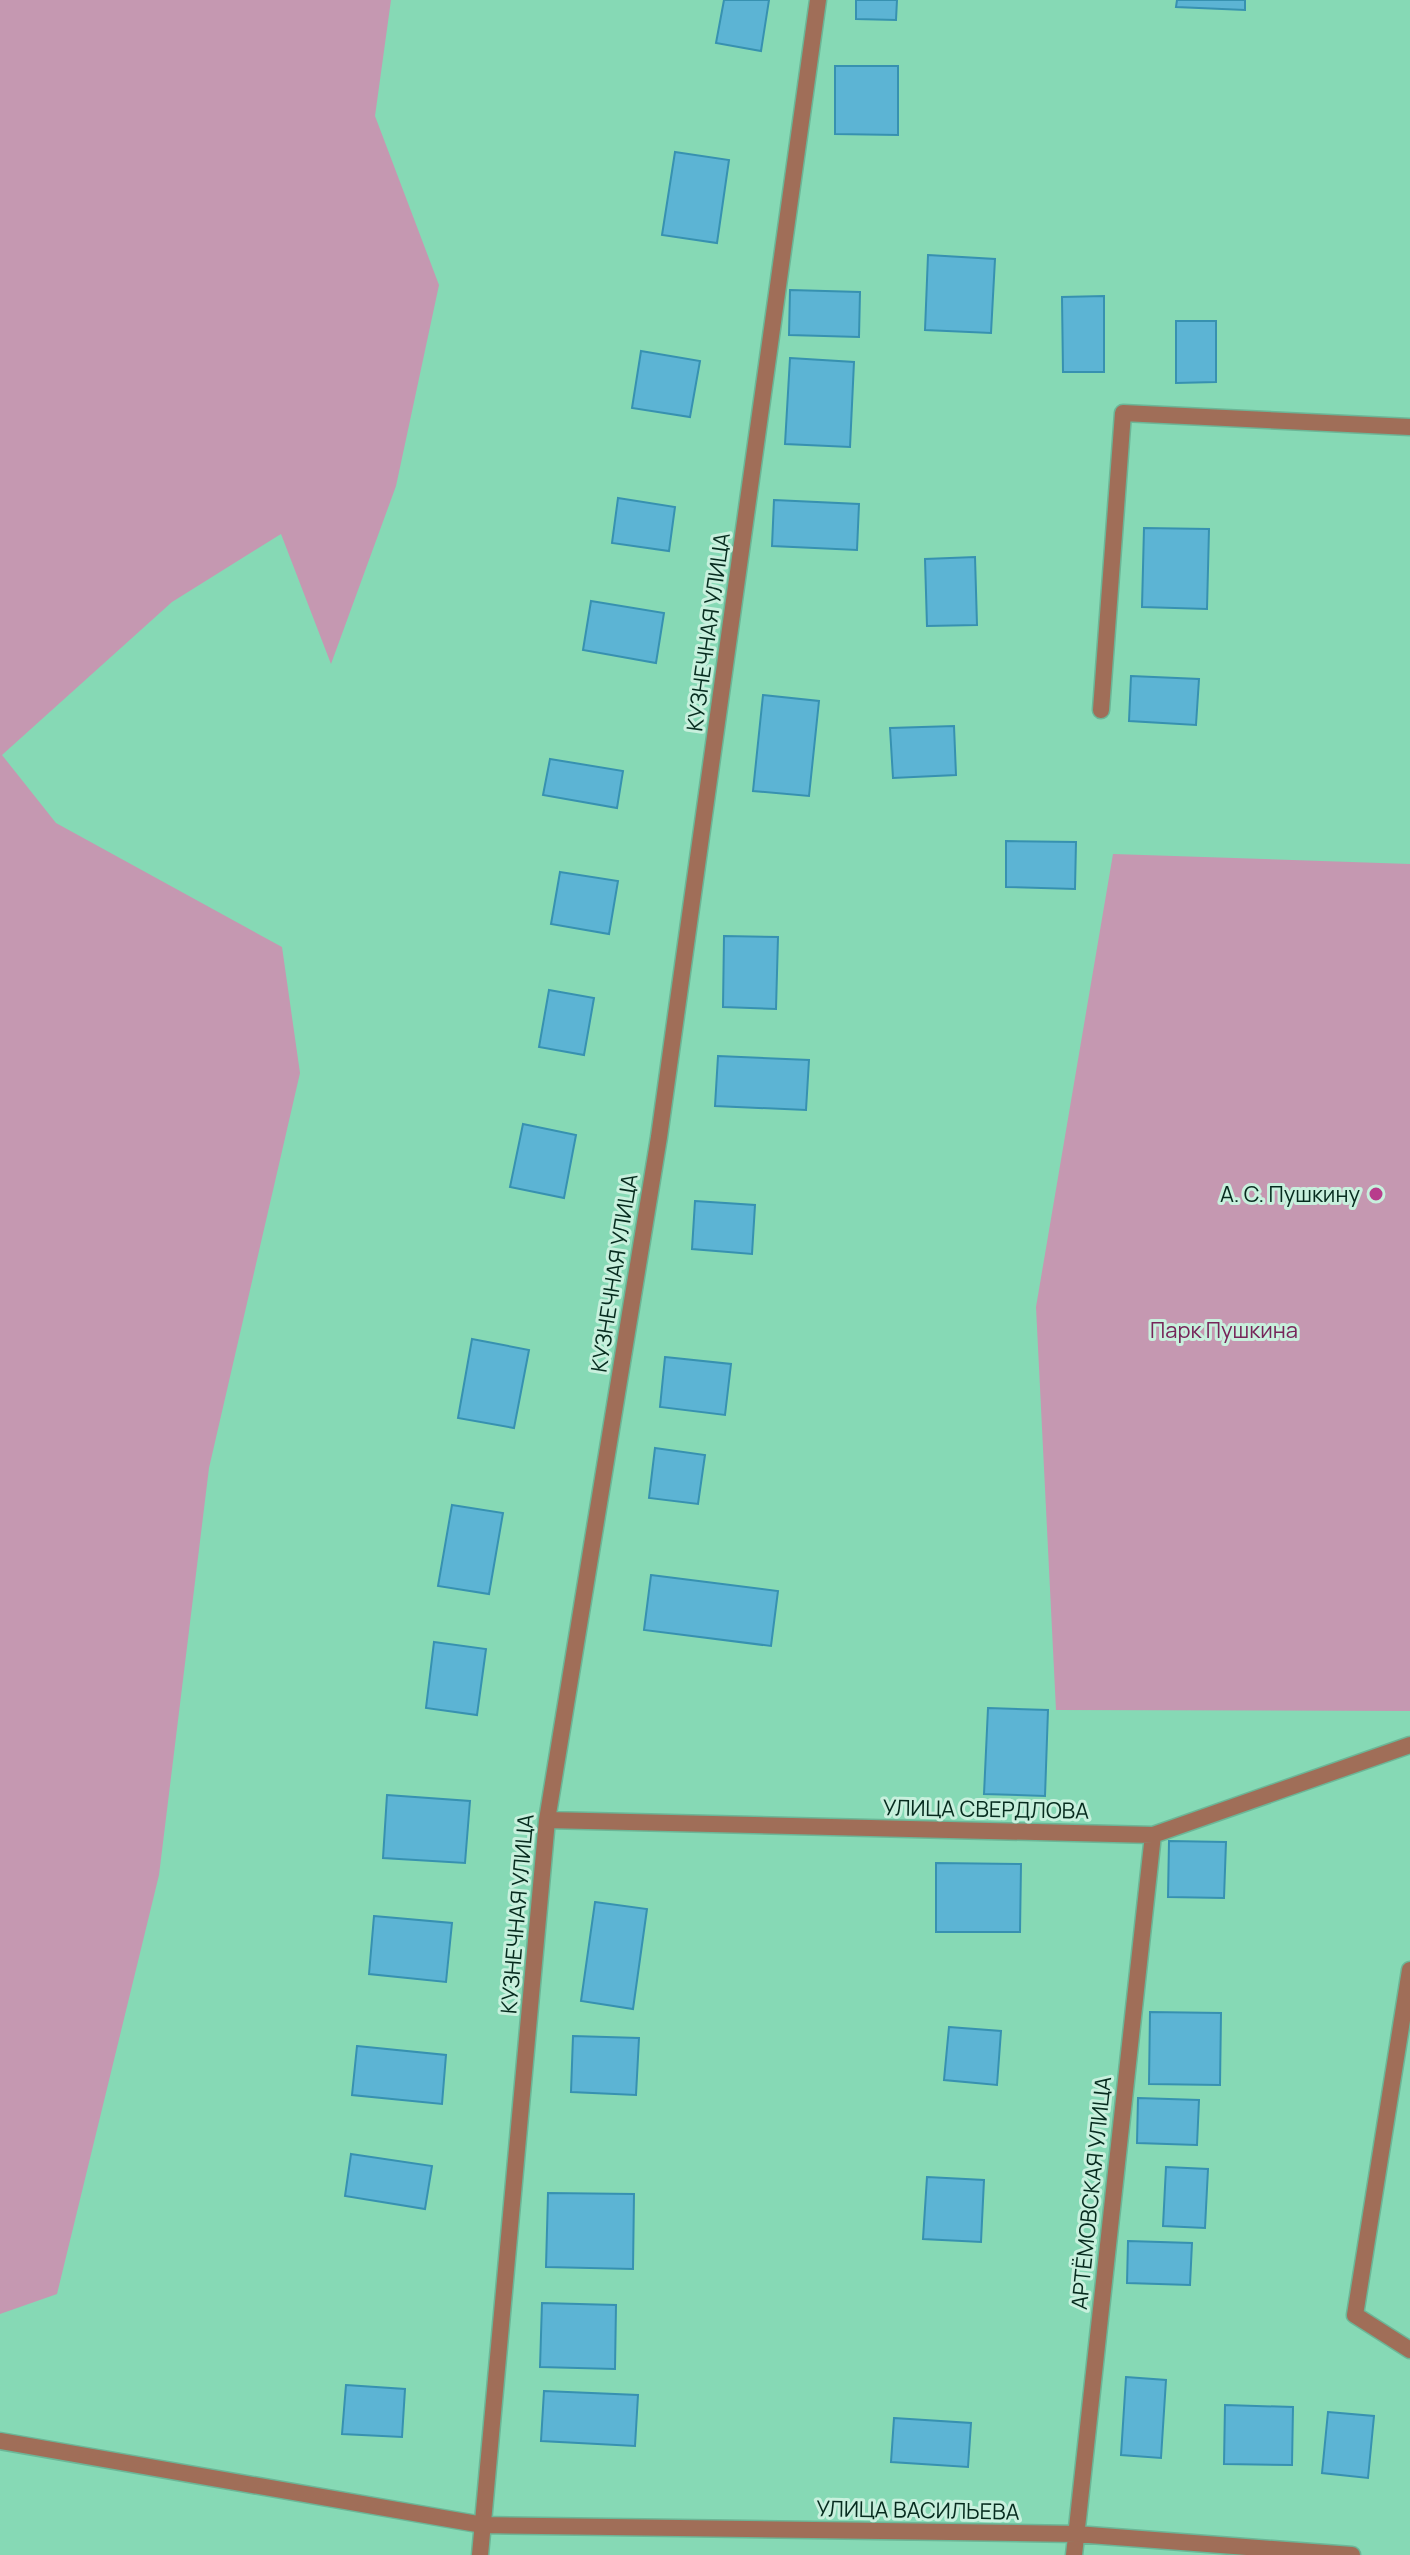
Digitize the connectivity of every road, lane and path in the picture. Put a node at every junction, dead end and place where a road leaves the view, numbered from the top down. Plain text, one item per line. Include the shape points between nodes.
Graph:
1 (818, 0) edge
2 (1410, 427) edge
3 (1101, 710) dead end
4 (1410, 1745) edge
5 (547, 1820) junction
6 (1153, 1835) junction
7 (1410, 1970) edge
8 (1410, 2350) edge
9 (0, 2441) edge
10 (483, 2525) junction
11 (1076, 2534) junction
12 (480, 2555) edge
13 (1074, 2555) edge
14 (1352, 2555) edge

1 - 5 street, КУЗНЕЧНАЯ УЛИЦА via 659,1137
2 - 3 street via 1123,413
4 - 6 street, УЛИЦА СВЕРДЛОВА
5 - 6 street, УЛИЦА СВЕРДЛОВА
5 - 10 street, КУЗНЕЧНАЯ УЛИЦА
6 - 11 street, АРТЁМОВСКАЯ УЛИЦА
7 - 8 street via 1355,2315
9 - 10 street, УЛИЦА ВАСИЛЬЕВА
10 - 11 street, УЛИЦА ВАСИЛЬЕВА
10 - 12 street, КУЗНЕЧНАЯ УЛИЦА
11 - 13 street, АРТЁМОВСКАЯ УЛИЦА
11 - 14 street, УЛИЦА ВАСИЛЬЕВА

